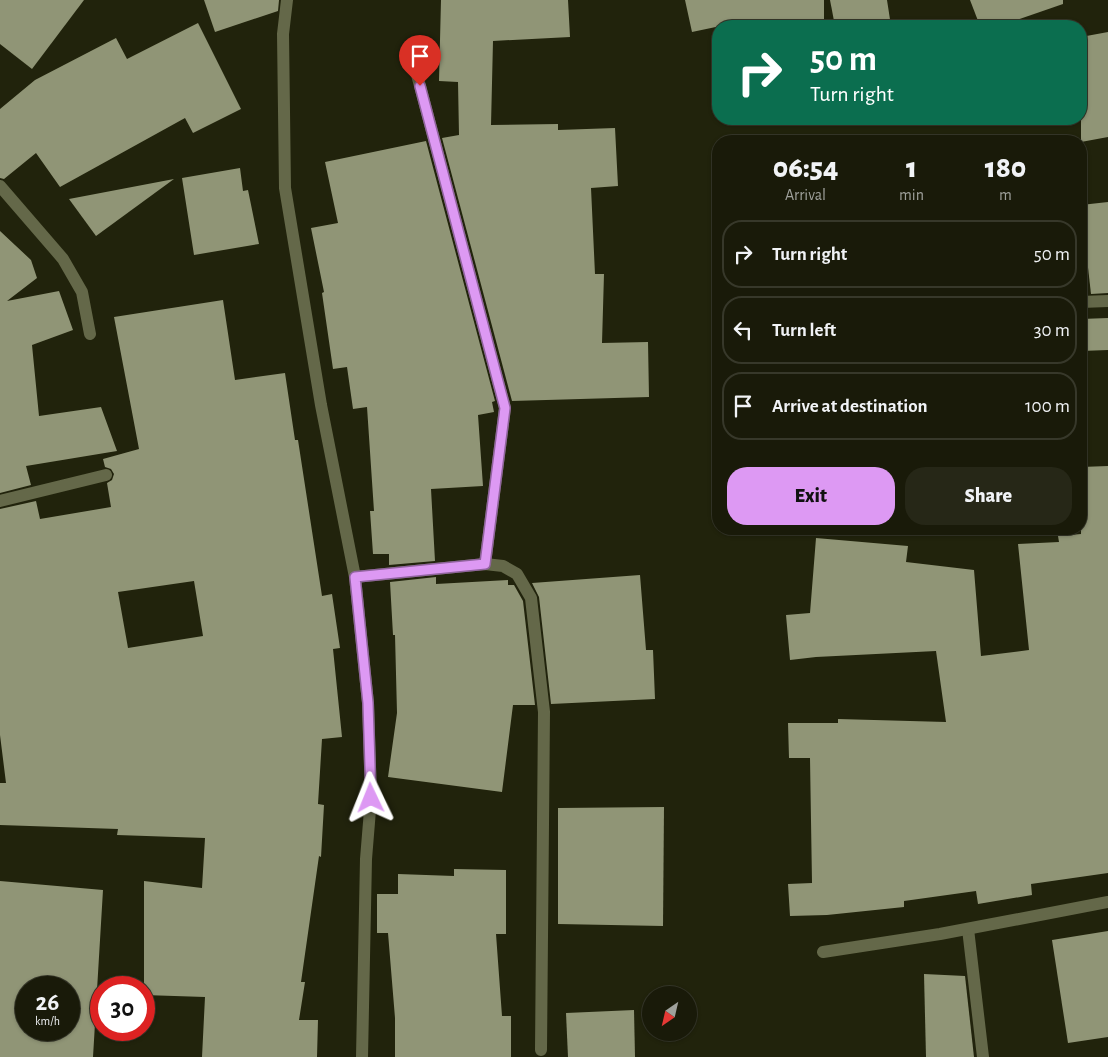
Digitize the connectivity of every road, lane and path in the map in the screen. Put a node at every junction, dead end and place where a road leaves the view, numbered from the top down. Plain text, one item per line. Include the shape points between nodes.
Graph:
1 (287, 0) edge
2 (415, 67) dead end
3 (0, 186) edge
4 (1108, 301) edge
5 (1087, 302) edge
6 (90, 334) dead end
7 (106, 475) dead end
8 (0, 501) edge
9 (485, 564) junction
10 (355, 577) junction
11 (1108, 902) edge
12 (968, 929) junction
13 (823, 952) dead end
14 (541, 1050) dead end
15 (362, 1057) edge
16 (983, 1057) edge

1 - 10 street via 284,34 285,188 321,405
2 - 9 street via 505,408
3 - 6 street via 63,259 82,292
4 - 5 street
7 - 8 street
9 - 10 street
9 - 14 street via 503,566 517,574 531,598 544,712
10 - 15 street via 368,703 371,798 366,859
11 - 12 street
12 - 13 street
12 - 16 street

